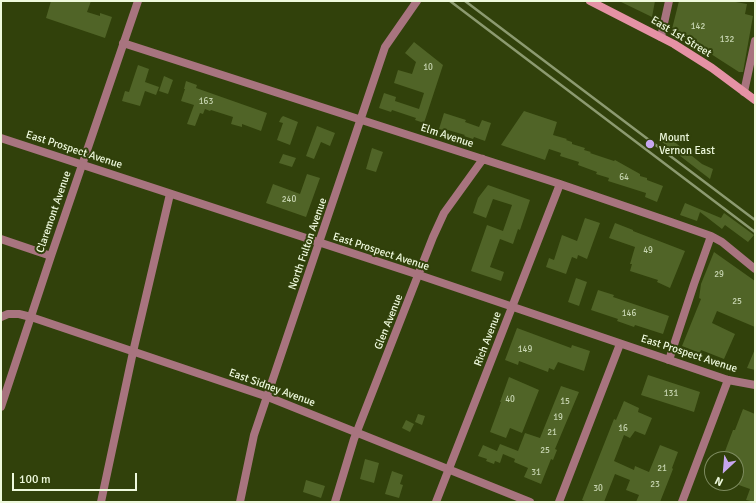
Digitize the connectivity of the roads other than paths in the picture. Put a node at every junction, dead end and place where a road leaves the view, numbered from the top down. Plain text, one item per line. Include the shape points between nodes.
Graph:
1 (138, 1) edge
2 (417, 1) edge
3 (590, 1) edge
4 (669, 1) edge
5 (661, 37) junction
6 (755, 41) edge
7 (123, 43) junction
8 (744, 92) junction
9 (755, 100) edge
10 (361, 120) junction
11 (1, 138) edge
12 (483, 159) junction
13 (83, 164) junction
14 (560, 184) junction
15 (170, 194) junction
16 (711, 236) junction
17 (1, 239) edge
18 (320, 243) junction
19 (50, 256) junction
20 (755, 269) edge
21 (419, 275) junction
22 (512, 307) junction
23 (1, 317) edge
24 (31, 317) junction
25 (620, 344) junction
26 (133, 352) junction
27 (669, 360) junction
28 (728, 380) junction
29 (755, 386) edge
30 (268, 396) junction
31 (1, 407) edge
32 (357, 432) junction
33 (449, 469) junction
34 (100, 502) edge
35 (240, 502) edge
36 (335, 502) edge
37 (436, 502) edge
38 (530, 502) edge
39 (558, 502) edge
40 (682, 502) edge

1 - 7 street, Claremont Avenue
2 - 10 street, North Fulton Avenue via 385,47
3 - 5 main road, East 1st Street
4 - 5 street
5 - 8 main road, East 1st Street via 712,68
6 - 8 street
7 - 10 street, Elm Avenue
7 - 13 street, Claremont Avenue
8 - 9 main road, East 1st Street
10 - 12 street, Elm Avenue
10 - 18 street, North Fulton Avenue
11 - 13 street, East Prospect Avenue
12 - 14 street, Elm Avenue
12 - 21 street, Glen Avenue via 444,213
13 - 15 street, East Prospect Avenue
13 - 19 street, Claremont Avenue
14 - 16 street, Elm Avenue
14 - 22 street, Rich Avenue
15 - 18 street, East Prospect Avenue
15 - 26 street
16 - 20 street, Elm Avenue
16 - 27 street
17 - 19 street
18 - 21 street, East Prospect Avenue
18 - 30 street, North Fulton Avenue
19 - 24 street, Claremont Avenue
21 - 22 street, East Prospect Avenue
21 - 32 street, Glen Avenue
22 - 25 street, East Prospect Avenue
22 - 33 street, Rich Avenue
23 - 24 street, East Sidney Avenue via 19,314
24 - 26 street, East Sidney Avenue
24 - 31 street, Claremont Avenue
25 - 27 street, East Prospect Avenue
25 - 39 street
26 - 30 street, East Sidney Avenue
26 - 34 street
27 - 28 street, East Prospect Avenue
28 - 29 street, East Prospect Avenue
28 - 40 street
30 - 32 street, East Sidney Avenue
30 - 35 street, North Fulton Avenue via 254,435
32 - 33 street, East Sidney Avenue
32 - 36 street, Glen Avenue
33 - 37 street, Rich Avenue
33 - 38 street, East Sidney Avenue

